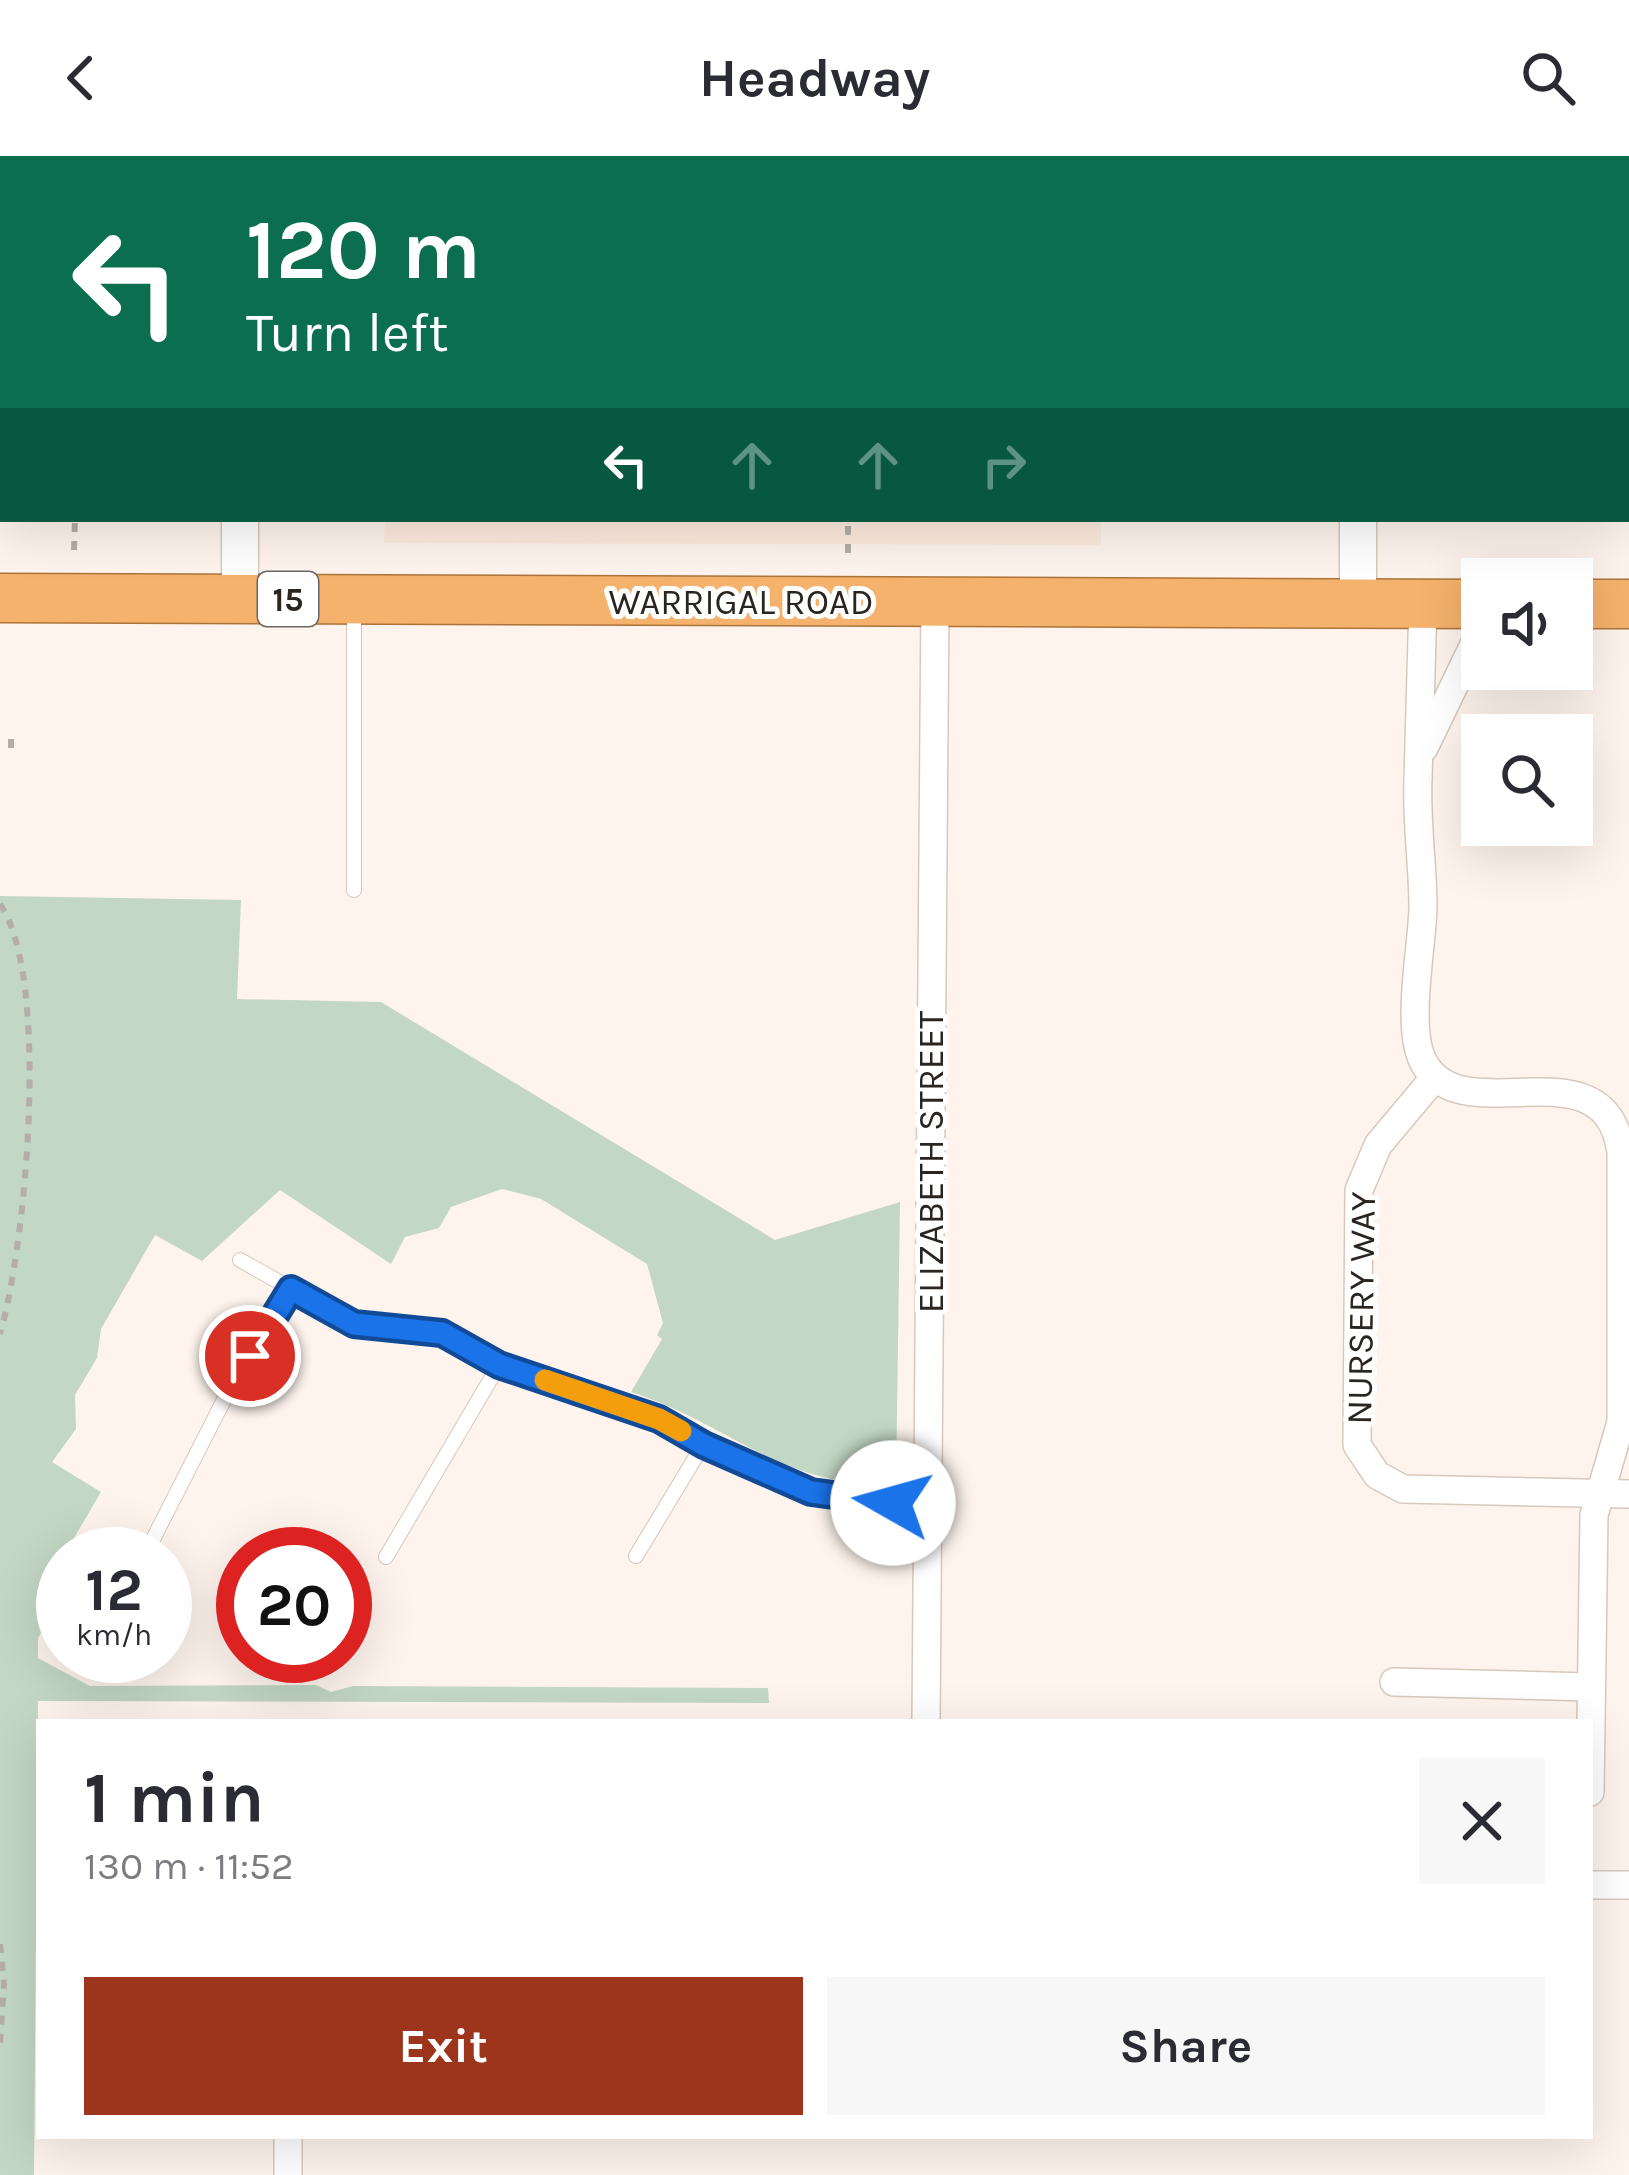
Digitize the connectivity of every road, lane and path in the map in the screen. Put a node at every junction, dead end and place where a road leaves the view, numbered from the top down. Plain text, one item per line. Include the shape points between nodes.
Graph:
1 (75, 522) edge
2 (240, 522) edge
3 (848, 522) edge
4 (1358, 522) edge
5 (74, 550) dead end
6 (848, 553) dead end
7 (0, 598) edge
8 (240, 599) junction
9 (355, 600) junction
10 (935, 602) junction
11 (1358, 603) junction
12 (1423, 603) junction
13 (1461, 604) edge
14 (1593, 604) edge
15 (1629, 604) edge
16 (1461, 674) edge
17 (11, 739) dead end
18 (11, 752) dead end
19 (1420, 764) junction
20 (354, 890) dead end
21 (0, 904) edge
22 (1435, 1077) junction
23 (1625, 1249) edge
24 (240, 1260) dead end
25 (291, 1289) junction
26 (0, 1334) edge
27 (499, 1365) junction
28 (704, 1445) junction
29 (1599, 1494) junction
30 (1629, 1494) edge
31 (928, 1507) junction
32 (159, 1527) edge
33 (636, 1556) dead end
34 (386, 1557) dead end
35 (1394, 1682) dead end
36 (1592, 1687) junction
37 (926, 1719) edge
38 (1591, 1719) edge
39 (1593, 1885) edge
40 (1629, 1886) edge
41 (0, 1944) edge
42 (0, 2044) edge
43 (288, 2139) edge
44 (288, 2175) edge

1 - 5 path
2 - 8 street
3 - 6 path
4 - 11 street
7 - 8 highway, WARRIGAL ROAD / 15
8 - 9 highway, WARRIGAL ROAD / 15
9 - 10 highway, WARRIGAL ROAD / 15
9 - 20 lane
10 - 11 highway, WARRIGAL ROAD / 15
10 - 31 street, ELIZABETH STREET
11 - 12 highway, WARRIGAL ROAD / 15
12 - 13 highway, WARRIGAL ROAD / 15
12 - 19 street
14 - 15 highway
16 - 19 street
17 - 18 path
19 - 22 street via 1416,1023 1420,1056
21 - 26 path via 17,929 26,999 28,1166 16,1278
22 - 23 street via 1463,1089 1576,1095 1601,1109 1620,1141
22 - 29 street, NURSERY WAY via 1378,1145 1360,1190 1358,1445 1377,1474 1403,1489
23 - 29 street via 1621,1422
24 - 25 lane
25 - 27 lane via 354,1324 442,1333
25 - 32 lane
27 - 28 lane via 659,1419
27 - 34 lane
28 - 31 lane via 811,1492
28 - 33 lane
29 - 30 street, NURSERY WAY
29 - 36 street
31 - 37 street, ELIZABETH STREET
35 - 36 street
36 - 38 street
39 - 40 street
41 - 42 path
43 - 44 street

